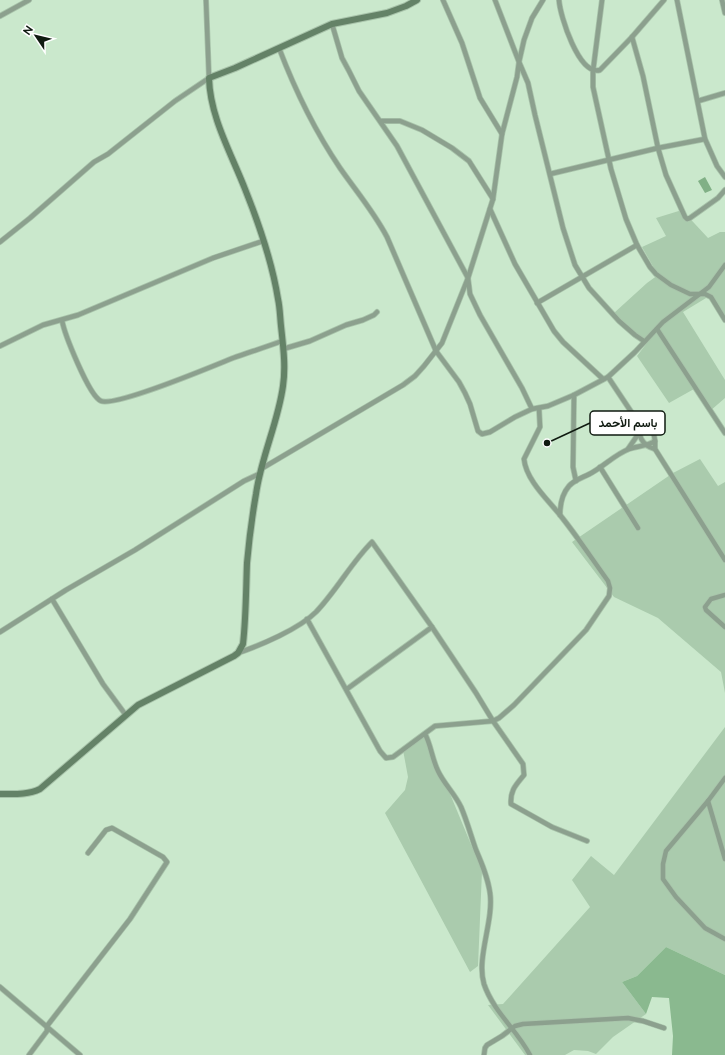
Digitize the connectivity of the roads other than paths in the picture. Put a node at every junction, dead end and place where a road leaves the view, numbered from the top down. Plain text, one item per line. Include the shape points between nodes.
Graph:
1 (29, 0) edge
2 (206, 0) edge
3 (417, 0) edge
4 (443, 0) edge
5 (495, 0) edge
6 (543, 0) edge
7 (559, 0) edge
8 (602, 0) edge
9 (664, 0) edge
10 (677, 0) edge
11 (722, 0) edge
12 (725, 13) edge
13 (0, 16) edge
14 (332, 24) junction
15 (632, 37) junction
16 (279, 48) junction
17 (519, 62) junction
18 (593, 71) junction
19 (209, 78) junction
20 (725, 93) edge
21 (698, 101) junction
22 (381, 121) junction
23 (502, 134) junction
24 (705, 139) junction
25 (658, 148) junction
26 (609, 160) junction
27 (550, 174) junction
28 (725, 177) edge
29 (725, 190) edge
30 (492, 199) junction
31 (490, 209) junction
32 (263, 241) junction
33 (0, 242) edge
34 (636, 245) junction
35 (725, 265) edge
36 (582, 276) junction
37 (468, 278) junction
38 (698, 295) junction
39 (537, 303) junction
40 (377, 312) dead end
41 (62, 320) junction
42 (725, 320) edge
43 (657, 328) junction
44 (282, 341) junction
45 (644, 341) junction
46 (0, 346) edge
47 (282, 349) junction
48 (436, 351) junction
49 (608, 376) junction
50 (603, 379) junction
51 (574, 395) junction
52 (539, 408) junction
53 (532, 409) junction
54 (638, 422) junction
55 (648, 427) junction
56 (639, 433) junction
57 (725, 433) edge
58 (655, 441) junction
59 (645, 445) junction
60 (655, 448) junction
61 (628, 449) junction
62 (600, 467) junction
63 (260, 472) junction
64 (576, 480) junction
65 (560, 514) junction
66 (638, 528) dead end
67 (725, 560) edge
68 (725, 595) edge
69 (52, 599) junction
70 (307, 619) junction
71 (432, 627) junction
72 (725, 627) edge
73 (0, 632) edge
74 (238, 652) junction
75 (347, 689) junction
76 (125, 714) junction
77 (493, 721) junction
78 (425, 734) junction
79 (725, 778) edge
80 (0, 794) edge
81 (708, 801) junction
82 (587, 841) dead end
83 (88, 853) dead end
84 (725, 859) edge
85 (725, 939) edge
86 (0, 987) edge
87 (47, 1026) junction
88 (512, 1028) junction
89 (664, 1028) dead end
90 (29, 1055) edge
91 (80, 1055) edge
92 (484, 1055) edge
93 (530, 1055) edge

1 - 13 street
2 - 19 street
3 - 14 street via 387,14
4 - 23 street via 462,43 480,98
5 - 17 street
6 - 17 street via 532,18
7 - 18 street via 568,33 580,56
8 - 18 street
9 - 15 street
10 - 21 street
11 - 12 street
14 - 16 street
14 - 22 street via 349,72 359,91
15 - 18 street via 600,70
15 - 25 street
16 - 19 street
16 - 48 street via 292,82 317,131 387,237
17 - 23 street
17 - 27 street via 528,83
18 - 26 street via 593,87
19 - 32 street via 214,110
19 - 33 street via 94,162
20 - 21 street
21 - 24 street
22 - 30 street via 400,121 422,130 452,148 469,161
22 - 37 street
23 - 30 street
24 - 25 street
24 - 28 street via 716,166
25 - 26 street
25 - 29 street via 666,175 687,219 718,198
26 - 27 street
26 - 34 street via 620,202
27 - 36 street via 563,228 575,264
30 - 31 street
31 - 37 street
31 - 39 street via 515,264
32 - 41 street via 213,258
32 - 44 street via 278,295
34 - 36 street
34 - 38 street via 656,274 670,285
35 - 38 street via 709,287
36 - 39 street
36 - 45 street via 589,288 619,321
37 - 48 street via 442,343
37 - 53 street via 470,294 480,315
38 - 42 street via 711,296
38 - 43 street
39 - 50 street via 563,342
40 - 47 street via 310,341
41 - 44 street via 70,347 87,382 96,398 102,401 149,391
41 - 46 street via 43,325
43 - 45 street
43 - 57 street
44 - 47 street
45 - 49 street
47 - 63 street via 283,387
48 - 53 street via 459,382 470,404 478,431 482,434
48 - 63 street via 415,376 403,385
49 - 50 street
49 - 54 street
50 - 51 street
51 - 52 street
51 - 64 street via 573,467
52 - 53 street
52 - 65 street via 540,427 525,455 524,462 544,496
54 - 55 street
54 - 56 street
55 - 56 street
55 - 58 street
56 - 59 street
56 - 61 street
58 - 59 street
58 - 60 street
59 - 60 street
59 - 61 street
60 - 67 street
61 - 62 street
62 - 64 street
62 - 66 street
63 - 69 street
63 - 74 street via 248,561 244,637
64 - 65 street via 561,499
65 - 77 street via 608,580 609,596 571,647 514,706
68 - 72 street via 711,599 705,607
69 - 73 street
69 - 76 street via 103,684
70 - 71 street via 329,597 352,564 372,542
70 - 74 street via 259,646
70 - 75 street
71 - 75 street
71 - 77 street
74 - 76 street
75 - 78 street via 386,758 393,757
76 - 80 street via 40,789 19,794
77 - 78 street via 435,726
77 - 82 street via 524,764 524,775 510,794 511,804 552,827
78 - 88 street via 437,770 460,806 486,875 491,909 482,972 484,984
79 - 81 street
81 - 84 street
81 - 85 street via 666,851 663,864 664,879 676,897 705,928
83 - 87 street via 106,830 112,828 167,862 130,919
86 - 87 street
87 - 90 street via 47,1031
87 - 91 street
88 - 89 street via 523,1024 628,1018
88 - 92 street via 487,1044
88 - 93 street

